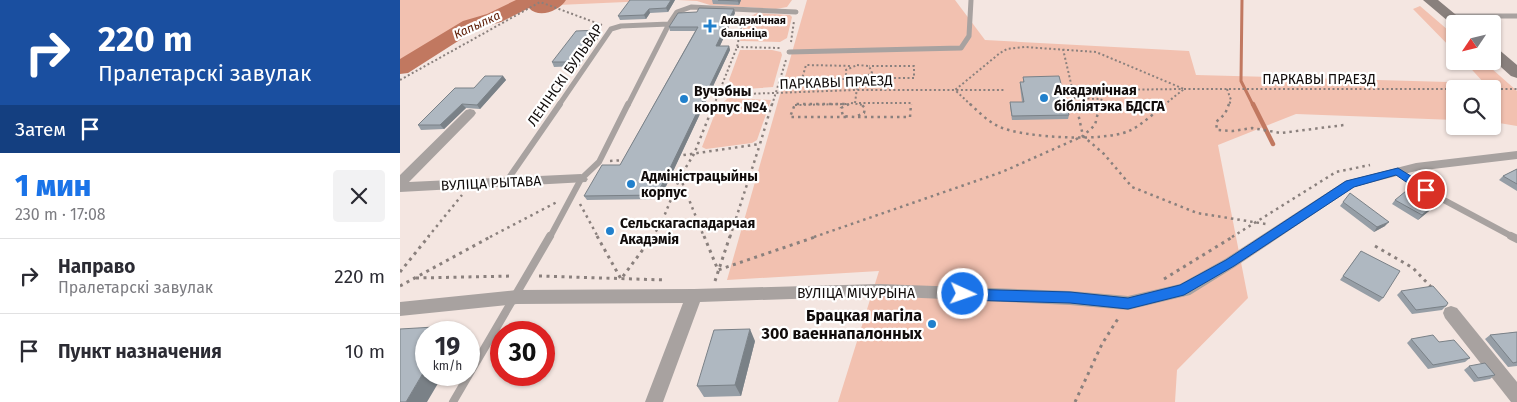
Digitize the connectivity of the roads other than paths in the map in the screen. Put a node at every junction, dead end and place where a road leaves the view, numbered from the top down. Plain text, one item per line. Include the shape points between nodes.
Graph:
1 (971, 0) edge
2 (1430, 0) edge
3 (796, 12) road end
4 (1449, 15) edge
5 (1517, 16) edge
6 (1501, 17) edge
7 (669, 24) junction
8 (789, 50) road end
9 (1501, 59) edge
10 (1517, 72) edge
11 (470, 113) dead end
12 (1517, 154) edge
13 (1398, 171) junction
14 (581, 179) junction
15 (506, 182) junction
16 (400, 185) edge
17 (1517, 239) edge
18 (706, 289) junction
19 (517, 297) junction
20 (400, 309) edge
21 (1451, 313) dead end
22 (1517, 396) edge
23 (452, 402) edge
24 (654, 402) edge

1 - 8 lane via 969,36 961,48
2 - 4 main road
3 - 7 lane via 691,6 677,12
5 - 6 lane
7 - 14 lane via 599,162
7 - 15 lane, ЛЕНІНСКІ БУЛЬВАР via 611,29
9 - 10 main road
11 - 16 street
12 - 13 street, ВУЛІЦА МІЧУРЫНА
13 - 17 lane via 1414,184
13 - 18 street, ВУЛІЦА МІЧУРЫНА via 1350,184 1184,290 1128,303 879,290
14 - 15 street, ВУЛІЦА РЫТАВА
14 - 19 lane
15 - 16 street, ВУЛІЦА РЫТАВА
18 - 19 street, ВУЛІЦА МІЧУРЫНА
18 - 24 street
19 - 20 street, ВУЛІЦА МІЧУРЫНА
19 - 23 lane
21 - 22 street

